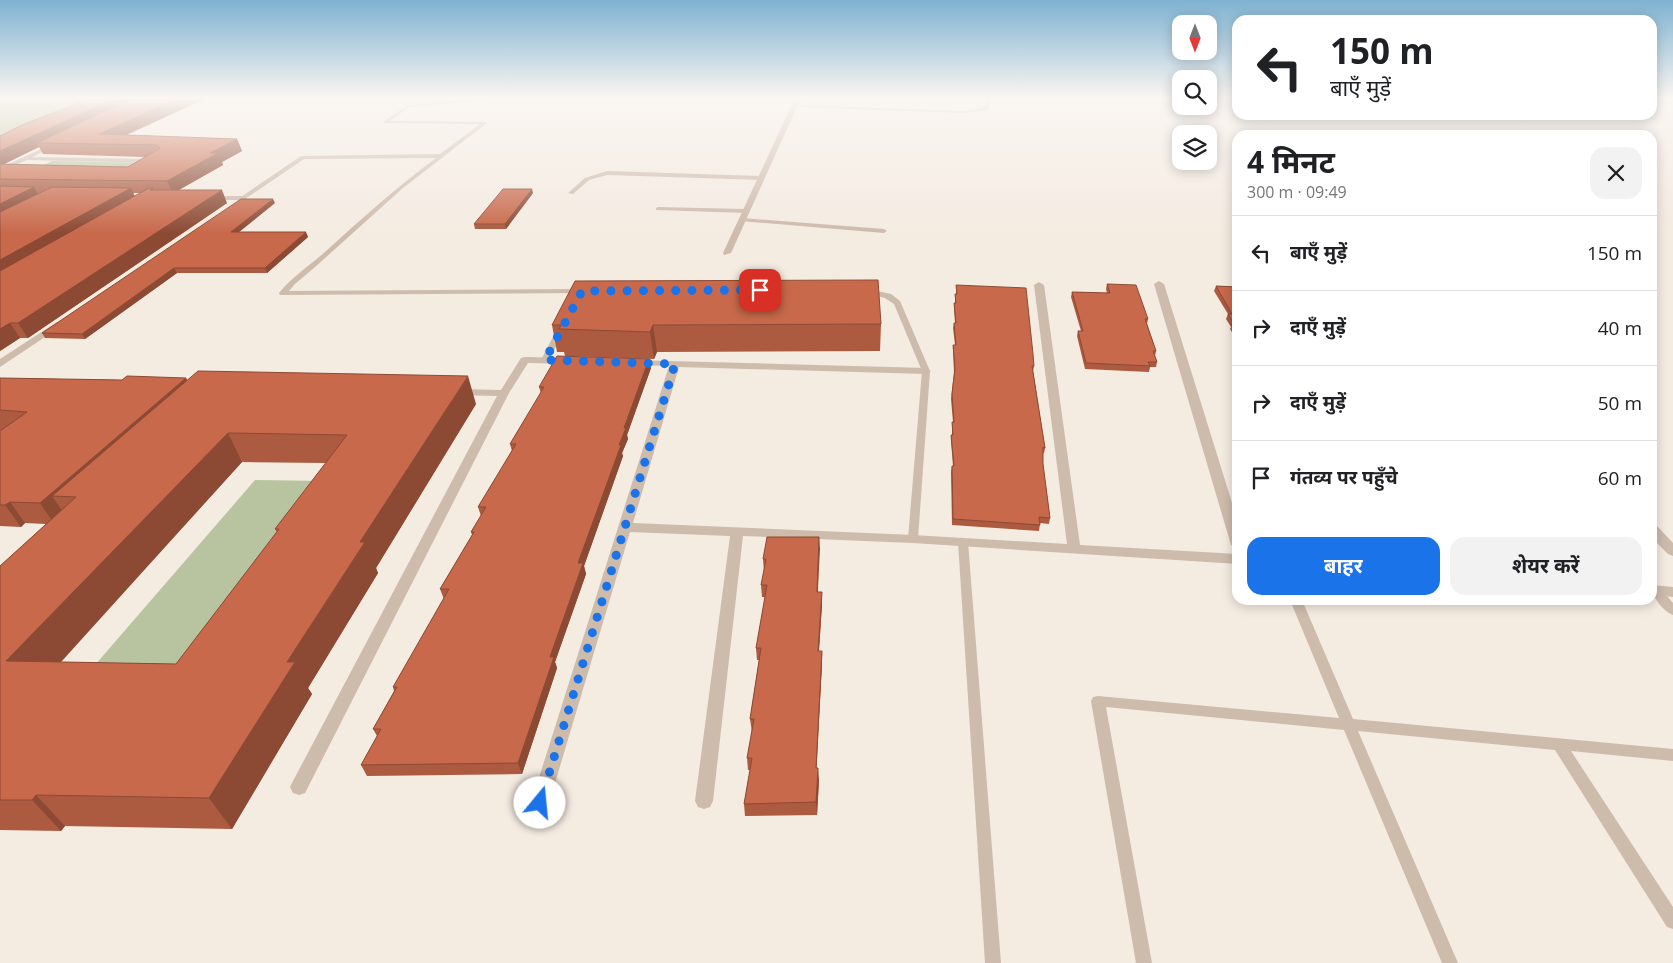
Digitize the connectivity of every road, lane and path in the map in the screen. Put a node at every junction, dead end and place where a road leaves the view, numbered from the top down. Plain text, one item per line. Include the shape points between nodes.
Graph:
1 (58, 143) edge
2 (460, 143) edge
3 (777, 143) edge
4 (443, 156) junction
5 (28, 158) junction
6 (147, 168) edge
7 (0, 172) edge
8 (10, 172) edge
9 (761, 178) junction
10 (571, 193) dead end
11 (198, 198) edge
12 (243, 198) junction
13 (232, 207) edge
14 (658, 209) dead end
15 (746, 211) junction
16 (742, 220) junction
17 (884, 231) dead end
18 (728, 253) dead end
19 (1159, 284) dead end
20 (1040, 285) dead end
21 (858, 289) edge
22 (582, 291) junction
23 (591, 291) edge
24 (577, 300) edge
25 (64, 321) edge
26 (563, 325) edge
27 (545, 360) junction
28 (585, 361) edge
29 (625, 362) edge
30 (0, 364) edge
31 (675, 364) junction
32 (926, 371) junction
33 (444, 392) edge
34 (504, 393) junction
35 (1232, 525) edge
36 (625, 527) junction
37 (737, 532) junction
38 (1657, 534) edge
39 (913, 539) junction
40 (962, 542) junction
41 (1074, 549) junction
42 (1673, 551) edge
43 (1232, 560) edge
44 (1657, 590) edge
45 (1673, 592) edge
46 (1657, 593) edge
47 (1298, 605) edge
48 (1673, 611) edge
49 (1349, 726) junction
50 (1560, 746) junction
51 (1673, 755) edge
52 (299, 787) dead end
53 (704, 801) dead end
54 (540, 803) dead end
55 (1673, 921) edge
56 (993, 963) edge
57 (1144, 963) edge
58 (1450, 963) edge

1 - 5 street
2 - 4 lane
3 - 9 street
4 - 12 lane via 303,157
4 - 22 lane via 401,187 283,293
5 - 6 lane via 161,161
5 - 7 street
7 - 8 lane
9 - 10 lane via 607,173 580,182
9 - 15 street
11 - 12 street
12 - 13 street
14 - 15 lane
15 - 16 street
16 - 17 lane
16 - 18 street
19 - 35 street
20 - 41 street
21 - 32 lane via 877,292 897,303
22 - 23 lane
22 - 24 lane
25 - 30 street
26 - 27 lane
27 - 28 street
27 - 34 street via 526,360
29 - 31 street
31 - 32 street
31 - 36 street
32 - 39 lane
33 - 34 street
34 - 52 street
36 - 37 street
36 - 54 street
37 - 39 street
37 - 53 street
38 - 42 street
39 - 40 street
40 - 41 street
40 - 56 lane
41 - 43 street
44 - 45 street
46 - 48 lane
47 - 49 lane
49 - 50 lane
49 - 57 lane via 1098,700
49 - 58 lane
50 - 51 lane
50 - 55 lane

